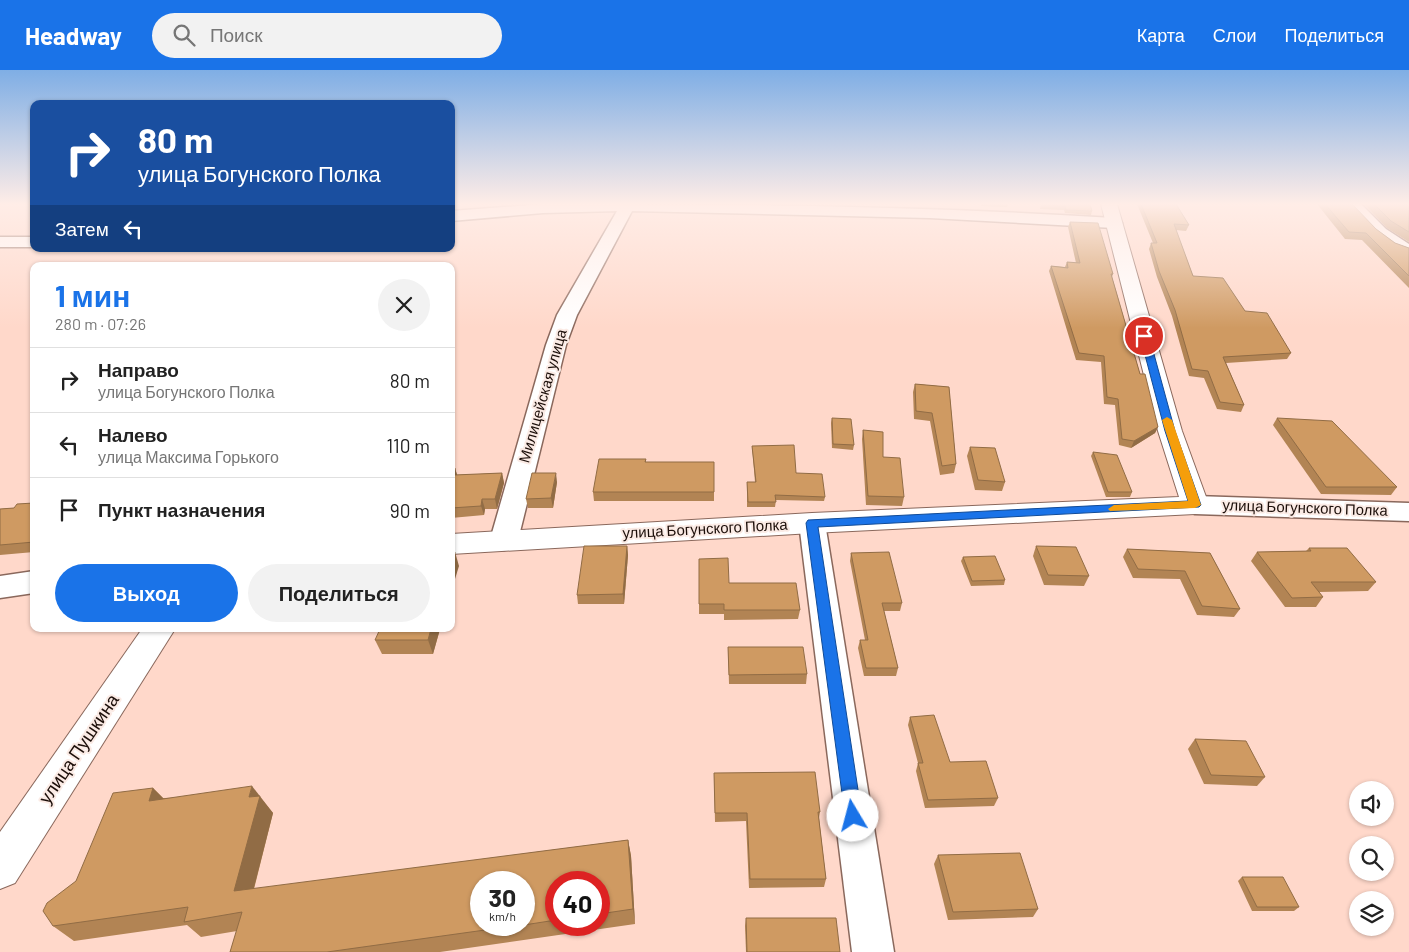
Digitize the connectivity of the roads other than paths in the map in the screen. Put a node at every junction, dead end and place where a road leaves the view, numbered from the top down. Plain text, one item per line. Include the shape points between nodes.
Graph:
1 (605, 245) edge
2 (1120, 245) edge
3 (1195, 505) junction
4 (1409, 512) edge
5 (812, 523) junction
6 (504, 540) junction
7 (455, 544) edge
8 (30, 582) edge
9 (0, 586) edge
10 (157, 632) edge
11 (0, 868) edge
12 (873, 952) edge

1 - 6 street, Милицейская улица via 567,315 544,383
2 - 3 main road via 1170,431
3 - 4 street, улица Богунского Полка
3 - 5 main road, улица Богунского Полка
5 - 6 main road, улица Богунского Полка
5 - 12 street
6 - 7 main road, улица Богунского Полка
8 - 9 street
10 - 11 main road, улица Пушкина

